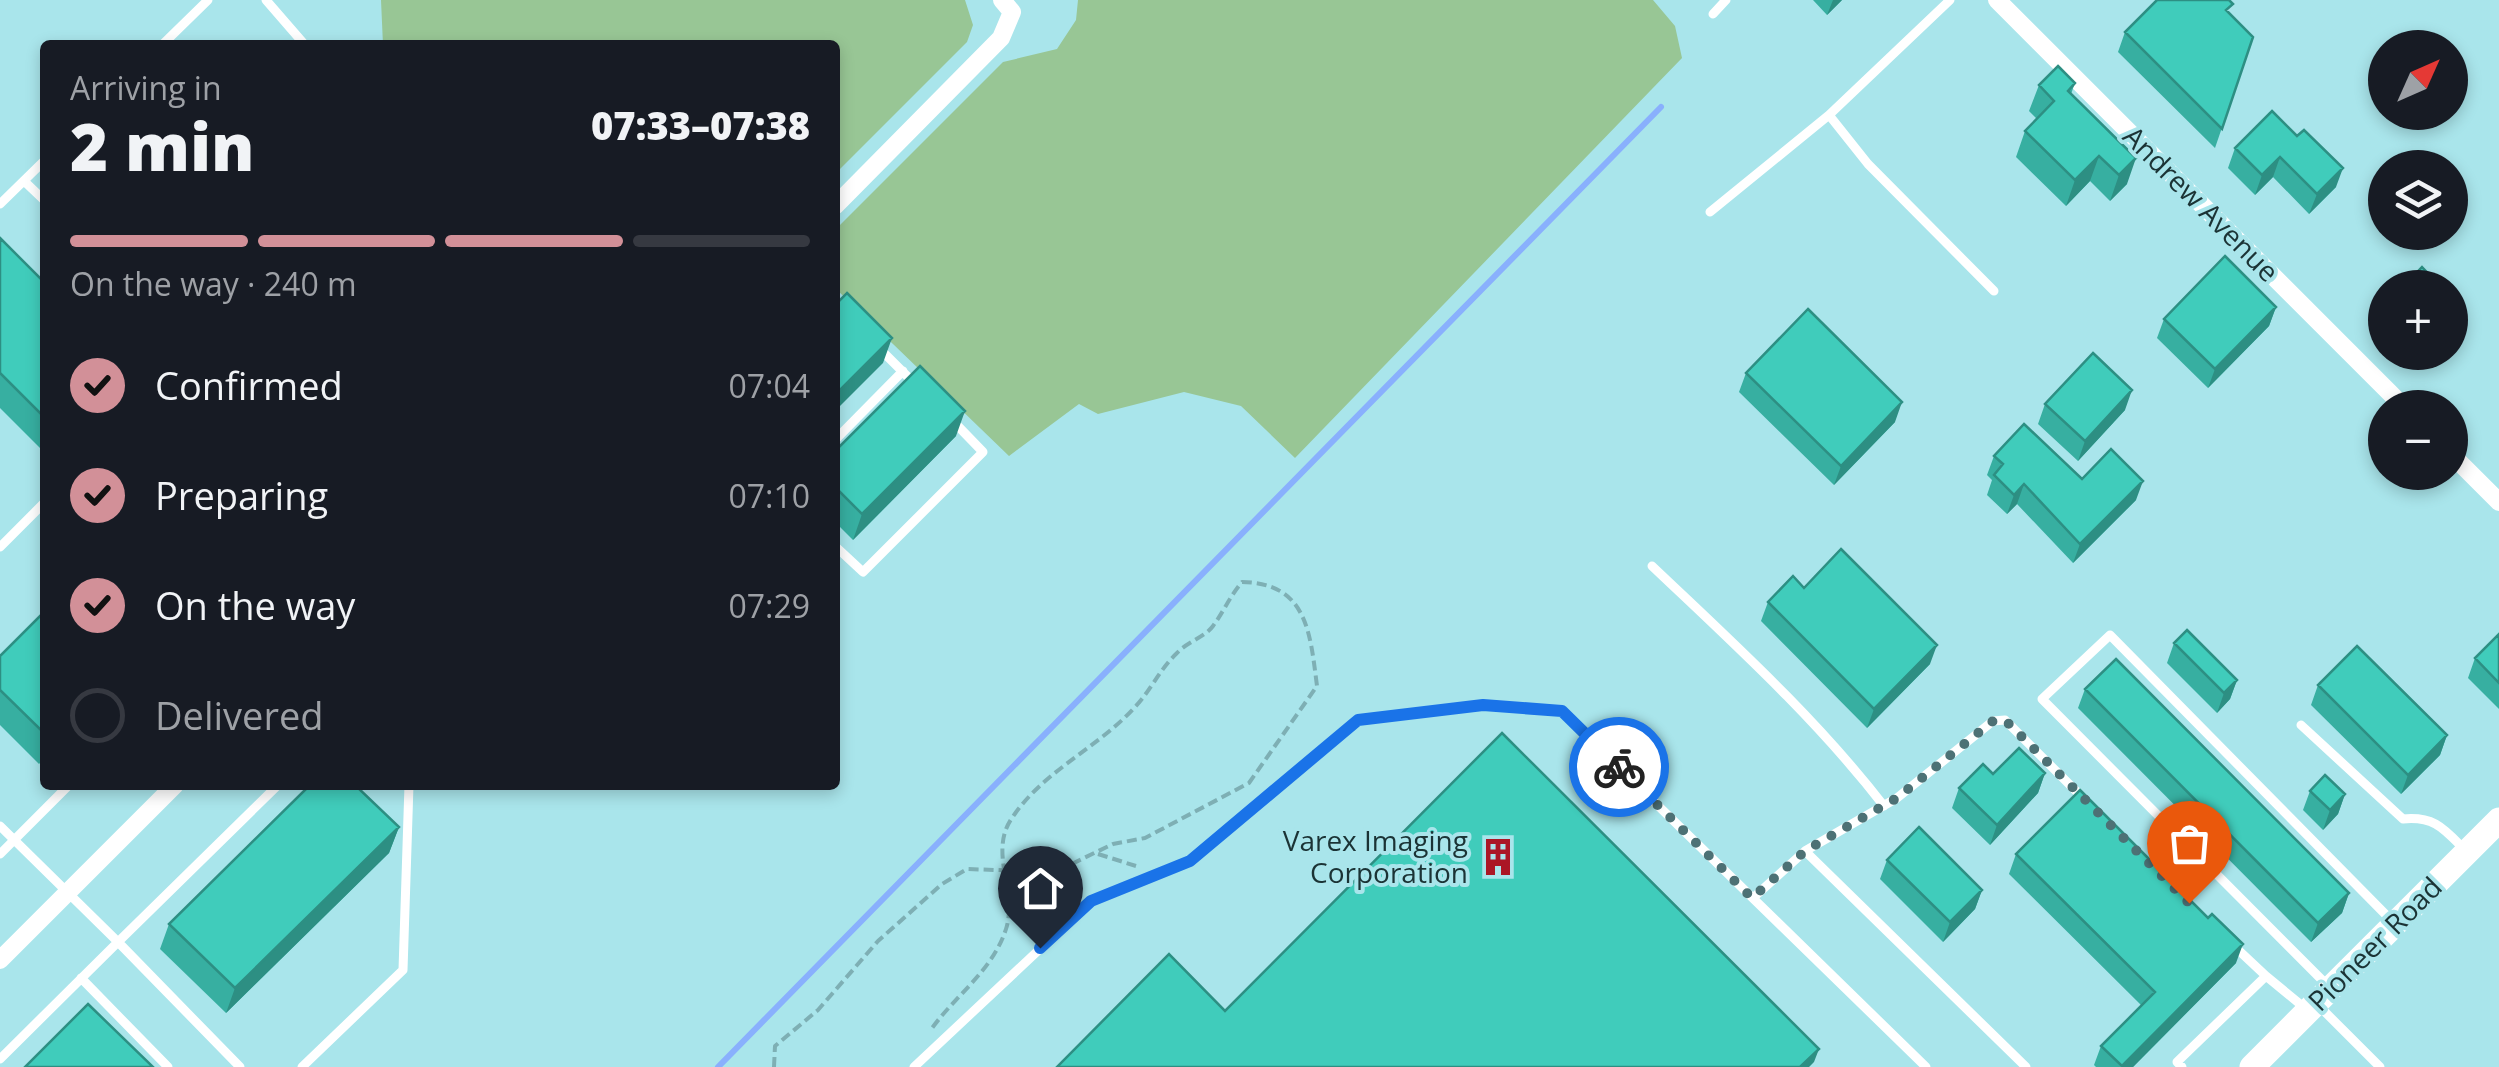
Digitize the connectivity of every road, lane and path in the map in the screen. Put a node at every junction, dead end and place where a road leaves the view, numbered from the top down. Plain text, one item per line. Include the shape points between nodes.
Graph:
1 (208, 0) edge
2 (266, 0) edge
3 (1726, 0) edge
4 (1950, 0) edge
5 (1997, 0) edge
6 (1007, 6) edge
7 (1713, 14) dead end
8 (167, 40) edge
9 (302, 40) edge
10 (1830, 115) junction
11 (40, 165) edge
12 (24, 181) junction
13 (40, 197) edge
14 (840, 201) edge
15 (0, 204) edge
16 (1710, 212) dead end
17 (1994, 291) dead end
18 (871, 340) edge
19 (902, 371) junction
20 (2387, 390) edge
21 (930, 398) edge
22 (943, 412) edge
23 (840, 435) edge
24 (2468, 471) edge
25 (2499, 502) edge
26 (40, 507) edge
27 (0, 547) edge
28 (840, 551) edge
29 (1652, 566) dead end
30 (2301, 725) dead end
31 (64, 790) edge
32 (170, 790) edge
33 (273, 790) edge
34 (409, 790) edge
35 (2088, 803) edge
36 (1884, 806) junction
37 (2499, 820) edge
38 (0, 826) edge
39 (14, 840) junction
40 (1805, 851) junction
41 (2467, 852) junction
42 (0, 854) edge
43 (1098, 854) junction
44 (1004, 869) junction
45 (1160, 873) junction
46 (66, 894) junction
47 (1752, 898) junction
48 (2395, 924) junction
49 (2225, 938) edge
50 (118, 942) junction
51 (0, 960) edge
52 (2266, 976) junction
53 (81, 978) junction
54 (2318, 1001) junction
55 (922, 1042) dead end
56 (0, 1059) edge
57 (2177, 1065) edge
58 (168, 1067) edge
59 (240, 1067) edge
60 (302, 1067) edge
61 (774, 1067) edge
62 (914, 1067) edge
63 (1926, 1067) edge
64 (2026, 1067) edge
65 (2252, 1067) edge
66 (2380, 1067) edge

1 - 8 lane
2 - 9 lane
3 - 7 lane
4 - 10 lane
5 - 20 street, Andrew Avenue
6 - 14 street via 992,49
10 - 16 lane
10 - 17 lane via 1868,164
11 - 12 lane
12 - 13 lane
12 - 15 lane
18 - 19 lane
19 - 21 lane
19 - 23 lane
22 - 28 lane via 984,452 863,572
24 - 25 street
26 - 27 lane
29 - 36 lane via 1766,672
30 - 41 lane via 2404,819 2438,822
31 - 39 lane
32 - 46 street
33 - 50 lane
34 - 60 lane via 403,970
35 - 36 lane via 2005,720 1993,721
36 - 40 lane
37 - 41 main road, Pioneer Road
38 - 39 lane
39 - 42 lane
39 - 46 lane
40 - 47 lane
40 - 64 lane
41 - 48 main road, Pioneer Road
43 - 44 path via 1055,872
43 - 44 path via 1146,838 1249,782 1317,686 1311,636 1288,592 1268,582 1242,582 1212,627 1180,649 1137,705 1025,800 1000,848
43 - 45 path
44 - 55 path via 1008,925 991,964
44 - 61 path via 967,869 942,884 775,1046
45 - 47 lane via 1190,861 1358,720 1483,705 1562,711
45 - 62 lane via 1091,901
46 - 50 lane
46 - 51 street
47 - 63 lane
48 - 54 main road, Pioneer Road
48 - 54 lane via 2110,634 2042,699
49 - 52 lane
50 - 53 lane
50 - 59 lane
52 - 54 lane
52 - 57 lane
53 - 56 lane
53 - 58 lane
54 - 65 main road, Pioneer Road
54 - 66 lane

